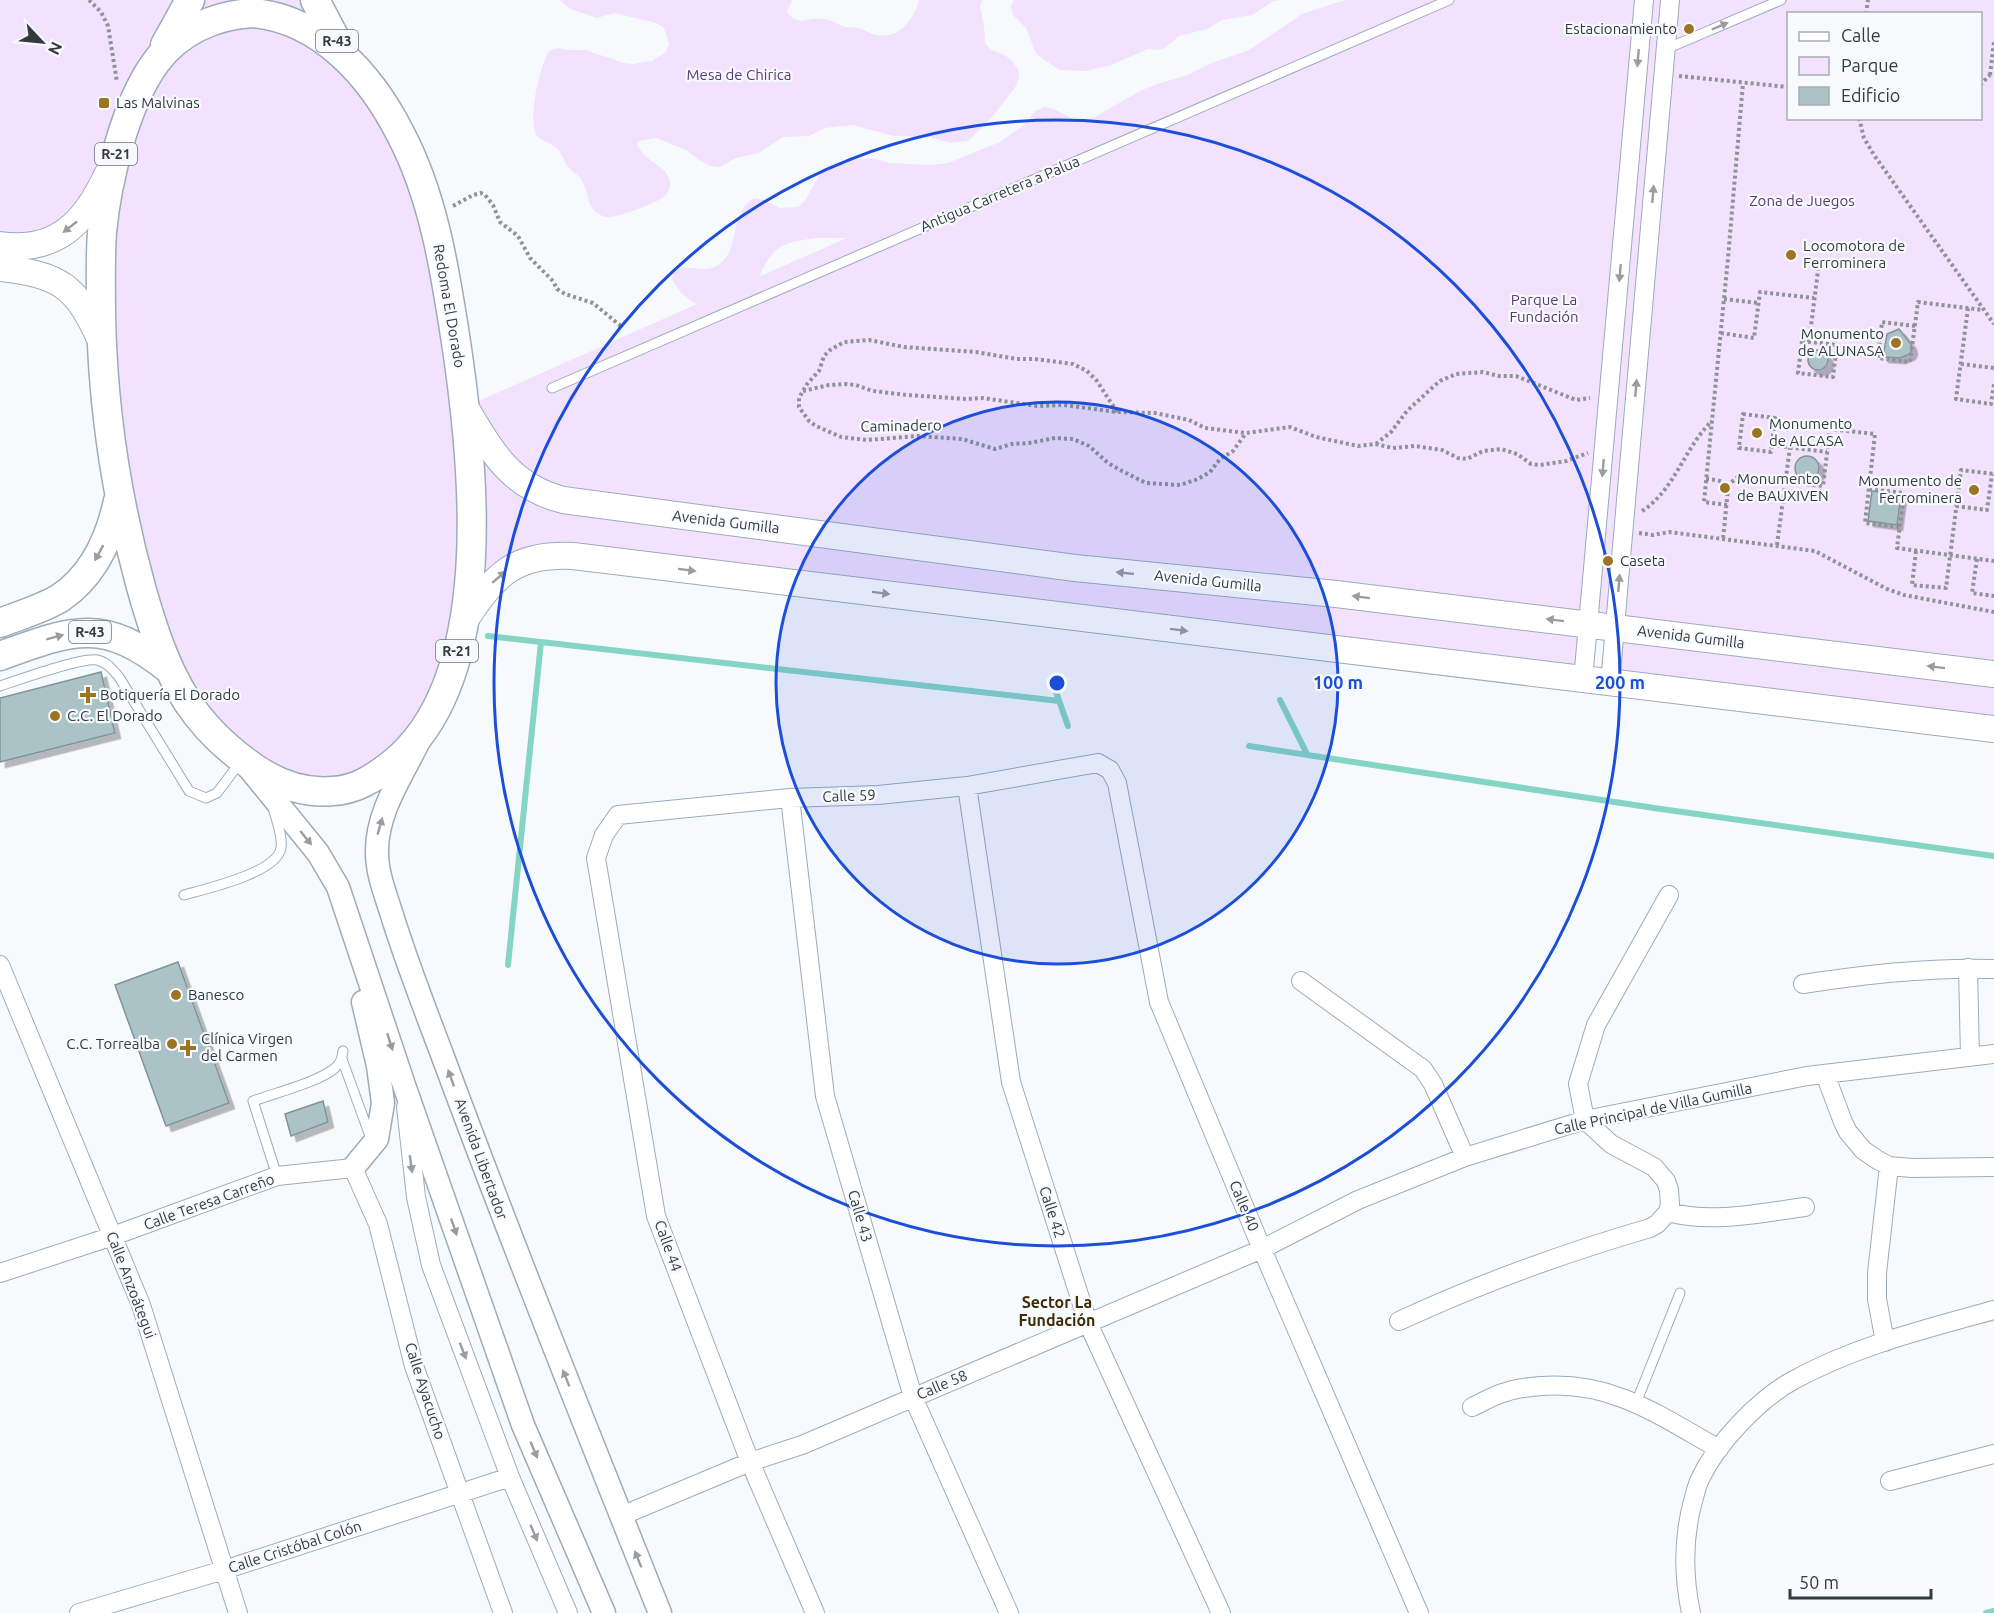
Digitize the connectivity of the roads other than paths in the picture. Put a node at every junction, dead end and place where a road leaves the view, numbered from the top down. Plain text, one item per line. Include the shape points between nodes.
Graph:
1 (190, 0) edge
2 (315, 0) edge
3 (1449, 0) edge
4 (1644, 0) edge
5 (1670, 0) edge
6 (1781, 0) edge
7 (1666, 49) junction
8 (155, 63) junction
9 (365, 79) junction
10 (114, 162) junction
11 (0, 245) edge
12 (0, 268) edge
13 (102, 344) junction
14 (552, 388) dead end
15 (465, 406) junction
16 (119, 498) junction
17 (0, 623) edge
18 (463, 623) junction
19 (1588, 625) junction
20 (1615, 628) junction
21 (0, 656) edge
22 (172, 672) junction
23 (1994, 674) edge
24 (1583, 680) junction
25 (1610, 683) junction
26 (0, 686) edge
27 (440, 703) junction
28 (1994, 729) edge
29 (242, 760) junction
30 (1117, 783) joint
31 (967, 786) junction
32 (270, 795) junction
33 (790, 798) junction
34 (596, 858) joint
35 (184, 896) dead end
36 (1669, 896) dead end
37 (354, 938) junction
38 (0, 965) edge
39 (1968, 968) junction
40 (1994, 969) edge
41 (1301, 981) dead end
42 (1803, 984) dead end
43 (1994, 1054) edge
44 (1970, 1057) junction
45 (1825, 1074) junction
46 (404, 1085) junction
47 (1585, 1120) junction
48 (373, 1144) junction
49 (1466, 1157) junction
50 (1889, 1166) junction
51 (1994, 1167) edge
52 (353, 1168) junction
53 (277, 1176) junction
54 (1805, 1207) dead end
55 (1668, 1212) junction
56 (113, 1236) junction
57 (1262, 1249) junction
58 (0, 1273) edge
59 (1680, 1293) dead end
60 (1994, 1310) edge
61 (1399, 1321) dead end
62 (1088, 1323) junction
63 (1885, 1342) junction
64 (913, 1397) junction
65 (1636, 1403) junction
66 (1472, 1407) dead end
67 (1719, 1449) junction
68 (1994, 1454) edge
69 (750, 1462) junction
70 (510, 1477) junction
71 (1890, 1481) dead end
72 (460, 1494) junction
73 (621, 1516) junction
74 (224, 1570) junction
75 (79, 1613) edge
76 (238, 1613) edge
77 (503, 1613) edge
78 (568, 1613) edge
79 (604, 1613) edge
80 (660, 1613) edge
81 (815, 1613) edge
82 (1008, 1613) edge
83 (1221, 1613) edge
84 (1419, 1613) edge
85 (1691, 1613) edge

1 - 8 main road
2 - 9 main road, R-43 via 334,36
3 - 14 lane, Antigua Carretera a Palua
4 -> 19 street
5 - 7 street
7 -> 6 lane
20 -> 7 street
8 - 9 main road, Redoma El Dorado / R-21 via 184,35 205,23 253,13 283,17 302,26 322,38
8 - 10 main road, Redoma El Dorado / R-21 via 129,117
9 - 15 main road, Redoma El Dorado / R-21 via 400,132 431,212 451,307
10 -> 11 main road, R-21 via 87,213 57,237 28,246
10 - 13 main road, Redoma El Dorado / R-21 via 102,232
12 - 13 main road, R-21 via 41,274 64,285 89,315
13 - 16 main road, Redoma El Dorado / R-21
15 - 18 main road, Redoma El Dorado / R-21 via 472,520
19 -> 15 main road, Avenida Gumilla via 1075,568 563,500 537,491 512,474 497,459
16 -> 17 main road via 105,543 74,587 46,606
16 - 22 main road, Redoma El Dorado / R-21 via 151,621
18 -> 24 main road via 492,583 508,569 538,557 573,556
18 - 27 main road, Redoma El Dorado / R-21
19 - 20 main road, Avenida Gumilla
19 - 24 street
23 -> 20 main road, Avenida Gumilla
20 - 25 street
21 -> 22 main road, R-43 via 60,635 95,632 138,646
22 - 29 main road, Redoma El Dorado / R-21 via 202,721
24 - 25 main road
25 - 28 main road
26 - 29 lane via 96,660 109,665 119,677 189,791 206,798 217,793
27 - 29 main road, Redoma El Dorado / R-21 via 410,748 375,777 344,790 295,788
73 -> 27 street, Avenida Libertador via 500,1211 399,938 378,867 381,819
29 - 32 street
30 - 31 street, Calle 59 via 1110,770 1098,763
30 - 57 street, Calle 40 via 1159,1002
31 - 33 street, Calle 59
31 - 62 street, Calle 42 via 1011,1082
32 - 35 lane via 281,840 276,859 234,880
32 -> 37 street via 327,867 338,887
33 - 34 street, Calle 59 via 618,815 604,835
33 - 64 street, Calle 43 via 825,1096
34 - 69 street, Calle 44 via 656,1216
36 - 47 street via 1593,1034 1578,1084
37 -> 46 street
37 - 48 street via 383,1103
38 - 56 street, Calle Anzoátegui
39 - 40 street
39 - 42 street via 1868,974
39 - 44 street
41 - 49 street via 1423,1069
43 - 44 street, Calle Principal de Villa Gumilla
44 - 45 street, Calle Principal de Villa Gumilla
45 - 47 street, Calle Principal de Villa Gumilla
45 - 50 street via 1848,1132 1863,1150
46 -> 70 street via 416,1197 431,1265
46 -> 79 street via 523,1425
47 - 49 street, Calle Principal de Villa Gumilla
47 - 55 street via 1611,1144 1661,1173 1669,1190
48 - 52 street
48 - 53 lane via 343,1055 326,1075 253,1101
49 - 57 street, Calle Principal de Villa Gumilla via 1358,1200
50 - 51 street
50 - 63 street via 1877,1274
52 - 53 street, Calle Teresa Carreño
52 - 72 street, Calle Ayacucho via 378,1224 414,1366
53 - 56 street, Calle Teresa Carreño
54 - 55 street via 1710,1218
55 - 61 street via 1650,1228 1519,1270
56 - 58 street, Calle Teresa Carreño
56 - 74 street, Calle Anzoátegui via 141,1305
57 - 62 street, Calle 58
57 - 84 street, Calle 40
59 - 65 lane
60 - 63 street
62 - 64 street, Calle 58
62 - 83 street, Calle 42
63 - 67 street via 1792,1381 1751,1410
64 - 69 street, Calle 58
64 - 82 street, Calle 43
65 - 66 street via 1609,1392 1570,1384 1526,1387
65 - 67 street
67 - 85 street via 1699,1479 1689,1516 1684,1550
68 - 71 street
69 - 73 street, Calle 58
69 - 81 street, Calle 44
70 - 72 street, Calle Cristóbal Colón
70 -> 78 street
72 - 74 street, Calle Cristóbal Colón
72 - 77 street, Calle Ayacucho
80 -> 73 street, Avenida Libertador
74 - 75 street, Calle Cristóbal Colón
74 - 76 street, Calle Anzoátegui

